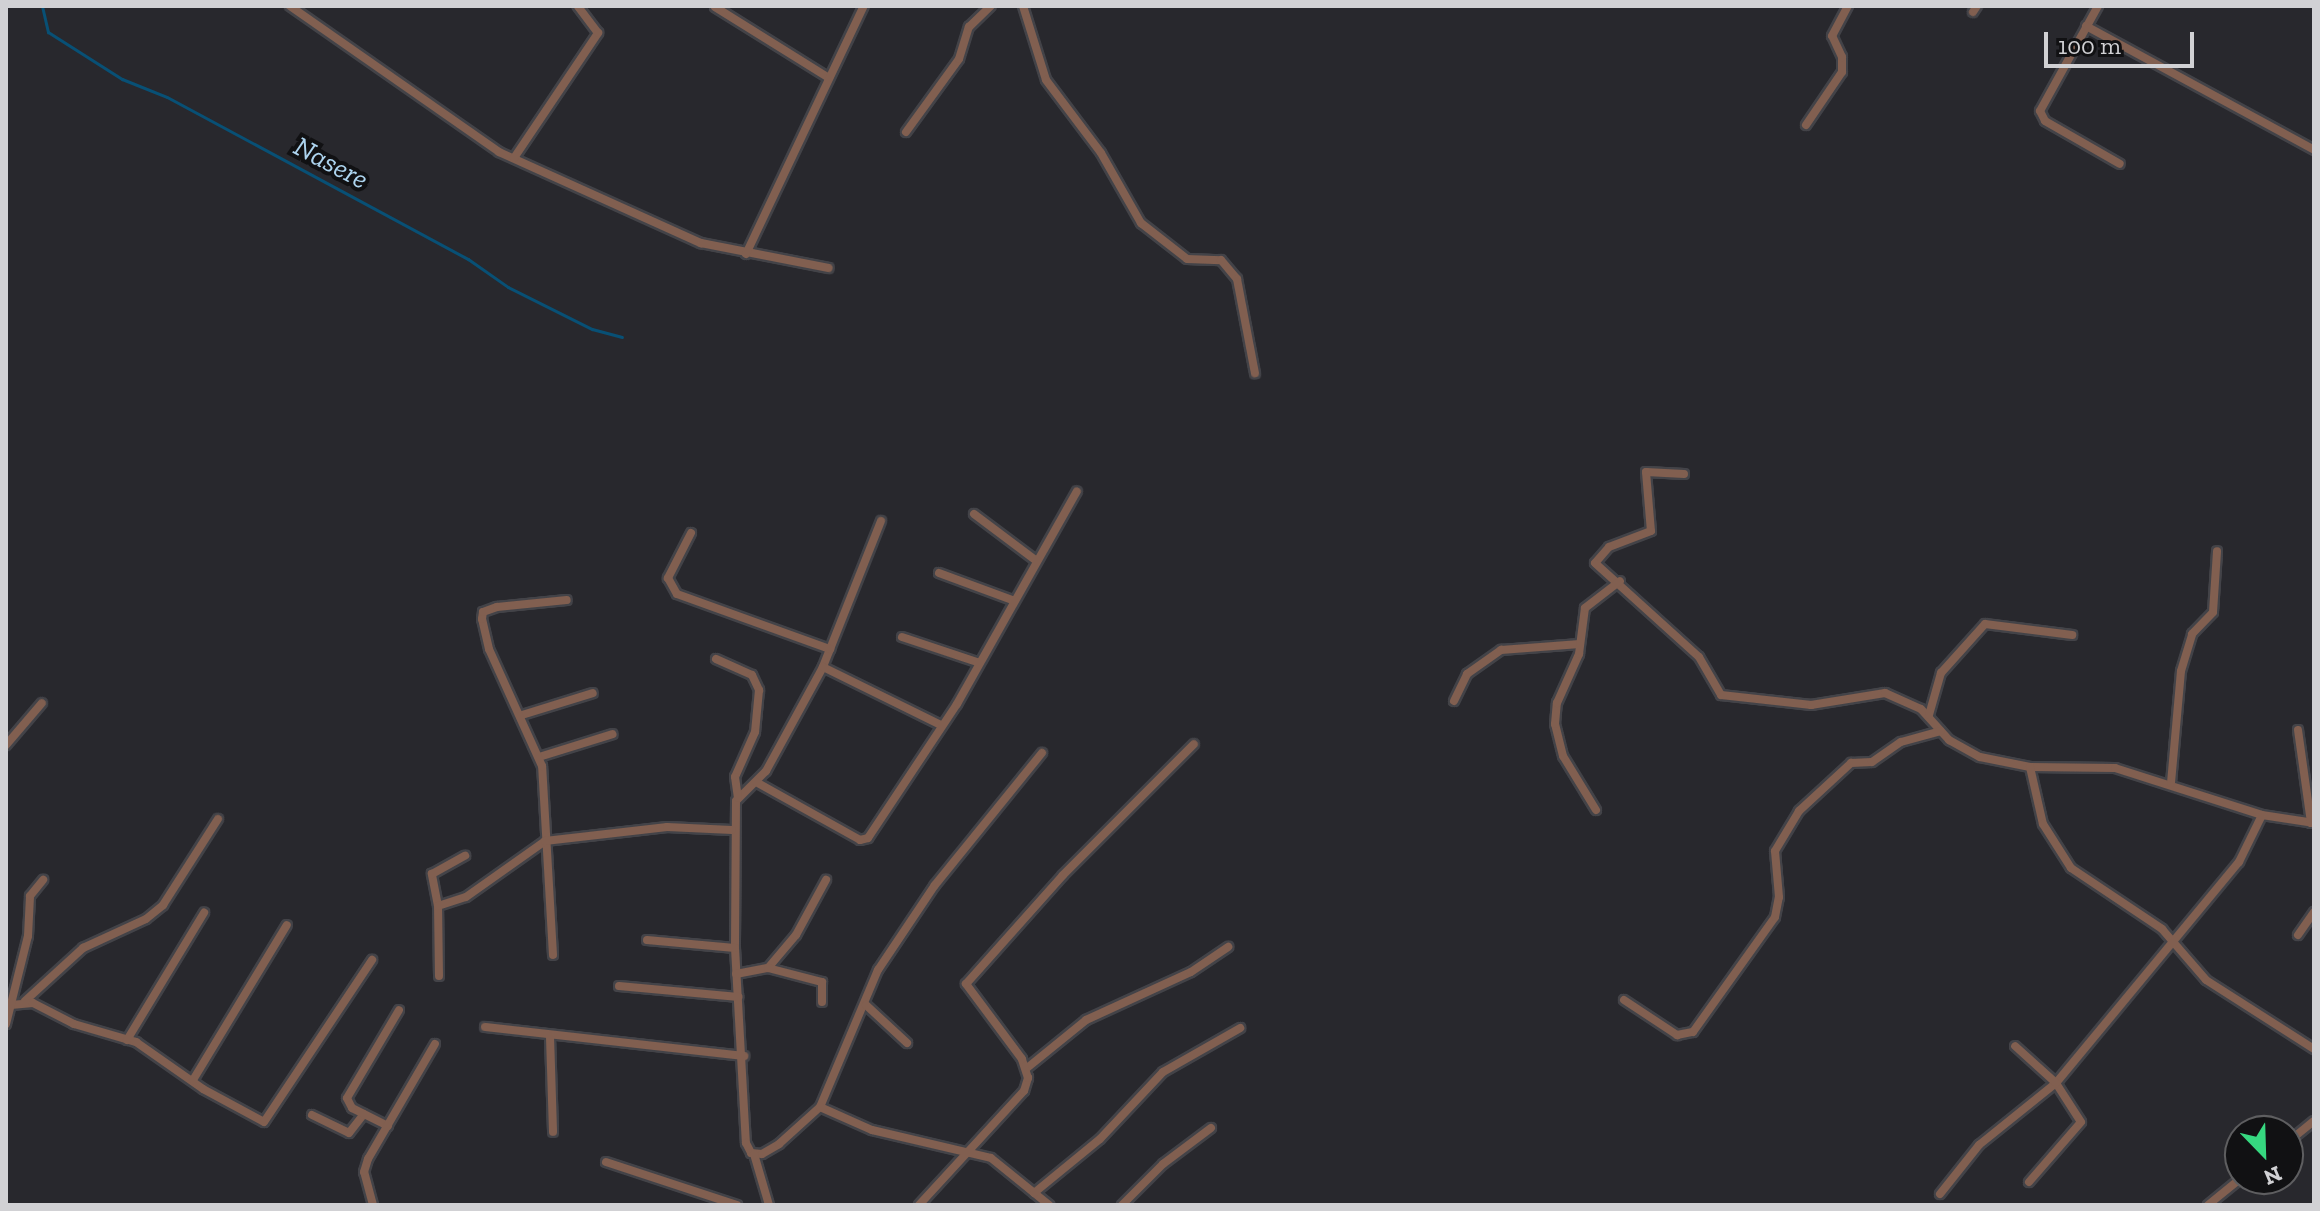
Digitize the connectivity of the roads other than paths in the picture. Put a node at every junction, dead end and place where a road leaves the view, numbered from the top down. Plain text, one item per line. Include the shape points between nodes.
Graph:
1 (290, 6) edge
2 (578, 6) edge
3 (991, 6) edge
4 (1023, 6) edge
5 (1848, 6) edge
6 (2098, 6) edge
7 (715, 7) edge
8 (861, 7) edge
9 (2086, 26) junction
10 (829, 78) junction
11 (1806, 125) dead end
12 (906, 132) dead end
13 (2314, 150) edge
14 (514, 158) junction
15 (2120, 164) dead end
16 (746, 254) junction
17 (829, 268) dead end
18 (1255, 373) dead end
19 (1684, 474) dead end
20 (1077, 491) dead end
21 (974, 514) dead end
22 (881, 521) dead end
23 (691, 533) dead end
24 (2217, 551) dead end
25 (1034, 559) junction
26 (939, 573) dead end
27 (1620, 581) junction
28 (567, 600) dead end
29 (1012, 600) junction
30 (2072, 635) dead end
31 (902, 637) dead end
32 (1580, 644) junction
33 (830, 649) junction
34 (716, 659) dead end
35 (977, 662) junction
36 (823, 667) junction
37 (593, 693) dead end
38 (1454, 701) dead end
39 (42, 703) dead end
40 (522, 715) junction
41 (1929, 715) junction
42 (941, 725) junction
43 (2298, 730) dead end
44 (1941, 731) junction
45 (613, 734) dead end
46 (1194, 744) dead end
47 (6, 745) edge
48 (1042, 753) dead end
49 (539, 757) junction
50 (2030, 767) junction
51 (756, 782) junction
52 (2171, 783) junction
53 (738, 798) junction
54 (1596, 810) dead end
55 (2262, 815) junction
56 (218, 819) dead end
57 (2312, 823) edge
58 (732, 830) junction
59 (545, 841) junction
60 (465, 856) dead end
61 (43, 880) dead end
62 (826, 880) dead end
63 (438, 906) junction
64 (2314, 912) edge
65 (204, 913) dead end
66 (287, 925) dead end
67 (2298, 935) dead end
68 (647, 940) dead end
69 (2172, 940) junction
70 (1228, 947) dead end
71 (735, 948) junction
72 (553, 955) dead end
73 (372, 960) dead end
74 (768, 968) junction
75 (736, 974) junction
76 (439, 976) dead end
77 (6, 982) edge
78 (619, 986) dead end
79 (15, 988) junction
80 (738, 997) junction
81 (1624, 1000) dead end
82 (25, 1001) junction
83 (822, 1002) dead end
84 (11, 1005) junction
85 (866, 1005) junction
86 (399, 1010) dead end
87 (6, 1024) edge
88 (485, 1027) dead end
89 (1240, 1028) dead end
90 (550, 1036) junction
91 (127, 1040) junction
92 (907, 1043) dead end
93 (435, 1044) dead end
94 (2015, 1046) dead end
95 (2314, 1049) edge
96 (744, 1056) junction
97 (1027, 1068) junction
98 (193, 1080) junction
99 (2056, 1083) junction
100 (820, 1107) junction
101 (364, 1114) junction
102 (312, 1115) dead end
103 (388, 1126) junction
104 (1211, 1128) dead end
105 (553, 1132) dead end
106 (754, 1154) junction
107 (964, 1155) junction
108 (606, 1162) dead end
109 (2029, 1182) dead end
110 (2224, 1192) edge
111 (1034, 1193) junction
112 (1940, 1194) dead end
113 (373, 1205) edge
114 (737, 1205) edge
115 (769, 1205) edge
116 (919, 1205) edge
117 (1049, 1205) edge
118 (1122, 1205) edge
119 (2208, 1205) edge

1 - 14 street
2 - 14 street via 598,33
3 - 12 street via 969,27 959,59
4 - 18 street via 1046,80 1101,153 1141,223 1187,259 1221,260 1237,279
5 - 11 street via 1832,36 1842,57 1842,72
6 - 9 street
7 - 10 street
8 - 10 street
9 - 13 street
9 - 15 street via 2042,117
10 - 16 street
14 - 16 street via 597,193 656,226
16 - 17 street
19 - 27 street via 1650,469 1643,477 1651,531 1609,547 1595,563
20 - 25 street
21 - 25 street
22 - 33 street
23 - 33 street via 668,578 677,594
24 - 52 street via 2213,612 2192,634 2181,671
25 - 29 street
26 - 29 street
27 - 32 street via 1585,608
27 - 41 street via 1699,657 1721,695 1811,705 1885,693
28 - 40 street via 483,612 489,649
29 - 35 street
30 - 41 street via 1980,627 1941,673
31 - 35 street
32 - 38 street via 1501,650 1467,674
32 - 54 street via 1557,703 1555,724 1563,756
33 - 36 street
34 - 53 street via 752,675 759,690 755,732 735,777
35 - 42 street
36 - 42 street
36 - 51 street
37 - 40 street
39 - 47 street
40 - 49 street
41 - 44 street
42 - 51 street via 865,840
43 - 57 street
44 - 50 street via 1965,751
44 - 81 street via 1901,742 1872,762 1851,763 1799,811 1775,851 1775,917 1693,1032 1677,1035
45 - 49 street
46 - 97 street via 1063,875 966,984
48 - 85 street via 935,885 878,970
49 - 59 street via 548,807
50 - 52 street via 2107,767
50 - 69 street via 2037,809 2056,852
51 - 53 street
52 - 55 street
53 - 58 street
55 - 57 street
55 - 69 street via 2239,862
56 - 82 street via 163,905 146,919 83,948
58 - 59 street via 655,828
58 - 71 street
59 - 63 street via 466,897
59 - 72 street
60 - 63 street via 432,874
61 - 79 street via 30,896 28,936
62 - 74 street via 796,935
63 - 76 street
64 - 67 street
65 - 91 street
66 - 98 street
68 - 71 street
69 - 95 street via 2206,980
69 - 99 street
70 - 97 street via 1191,972 1086,1020
71 - 75 street
73 - 98 street via 268,1121 255,1119
74 - 75 street
74 - 83 street via 822,982
75 - 80 street
77 - 79 street
78 - 80 street
79 - 84 street
80 - 96 street
82 - 84 street
82 - 91 street
84 - 87 street
85 - 92 street
85 - 100 street via 843,1043
86 - 101 street via 347,1098 348,1106
88 - 90 street
89 - 111 street via 1163,1072 1100,1139
90 - 96 street
90 - 105 street
91 - 98 street
93 - 103 street
94 - 99 street
96 - 106 street via 746,1143
97 - 107 street via 1024,1091
99 - 109 street via 2081,1122
99 - 112 street via 1979,1145
100 - 106 street via 779,1144
100 - 107 street via 872,1130
101 - 102 street via 349,1133
101 - 103 street
103 - 113 street via 364,1172
104 - 118 street via 1163,1164
106 - 115 street
107 - 111 street via 998,1161
107 - 116 street
108 - 114 street
110 - 119 street
111 - 117 street

